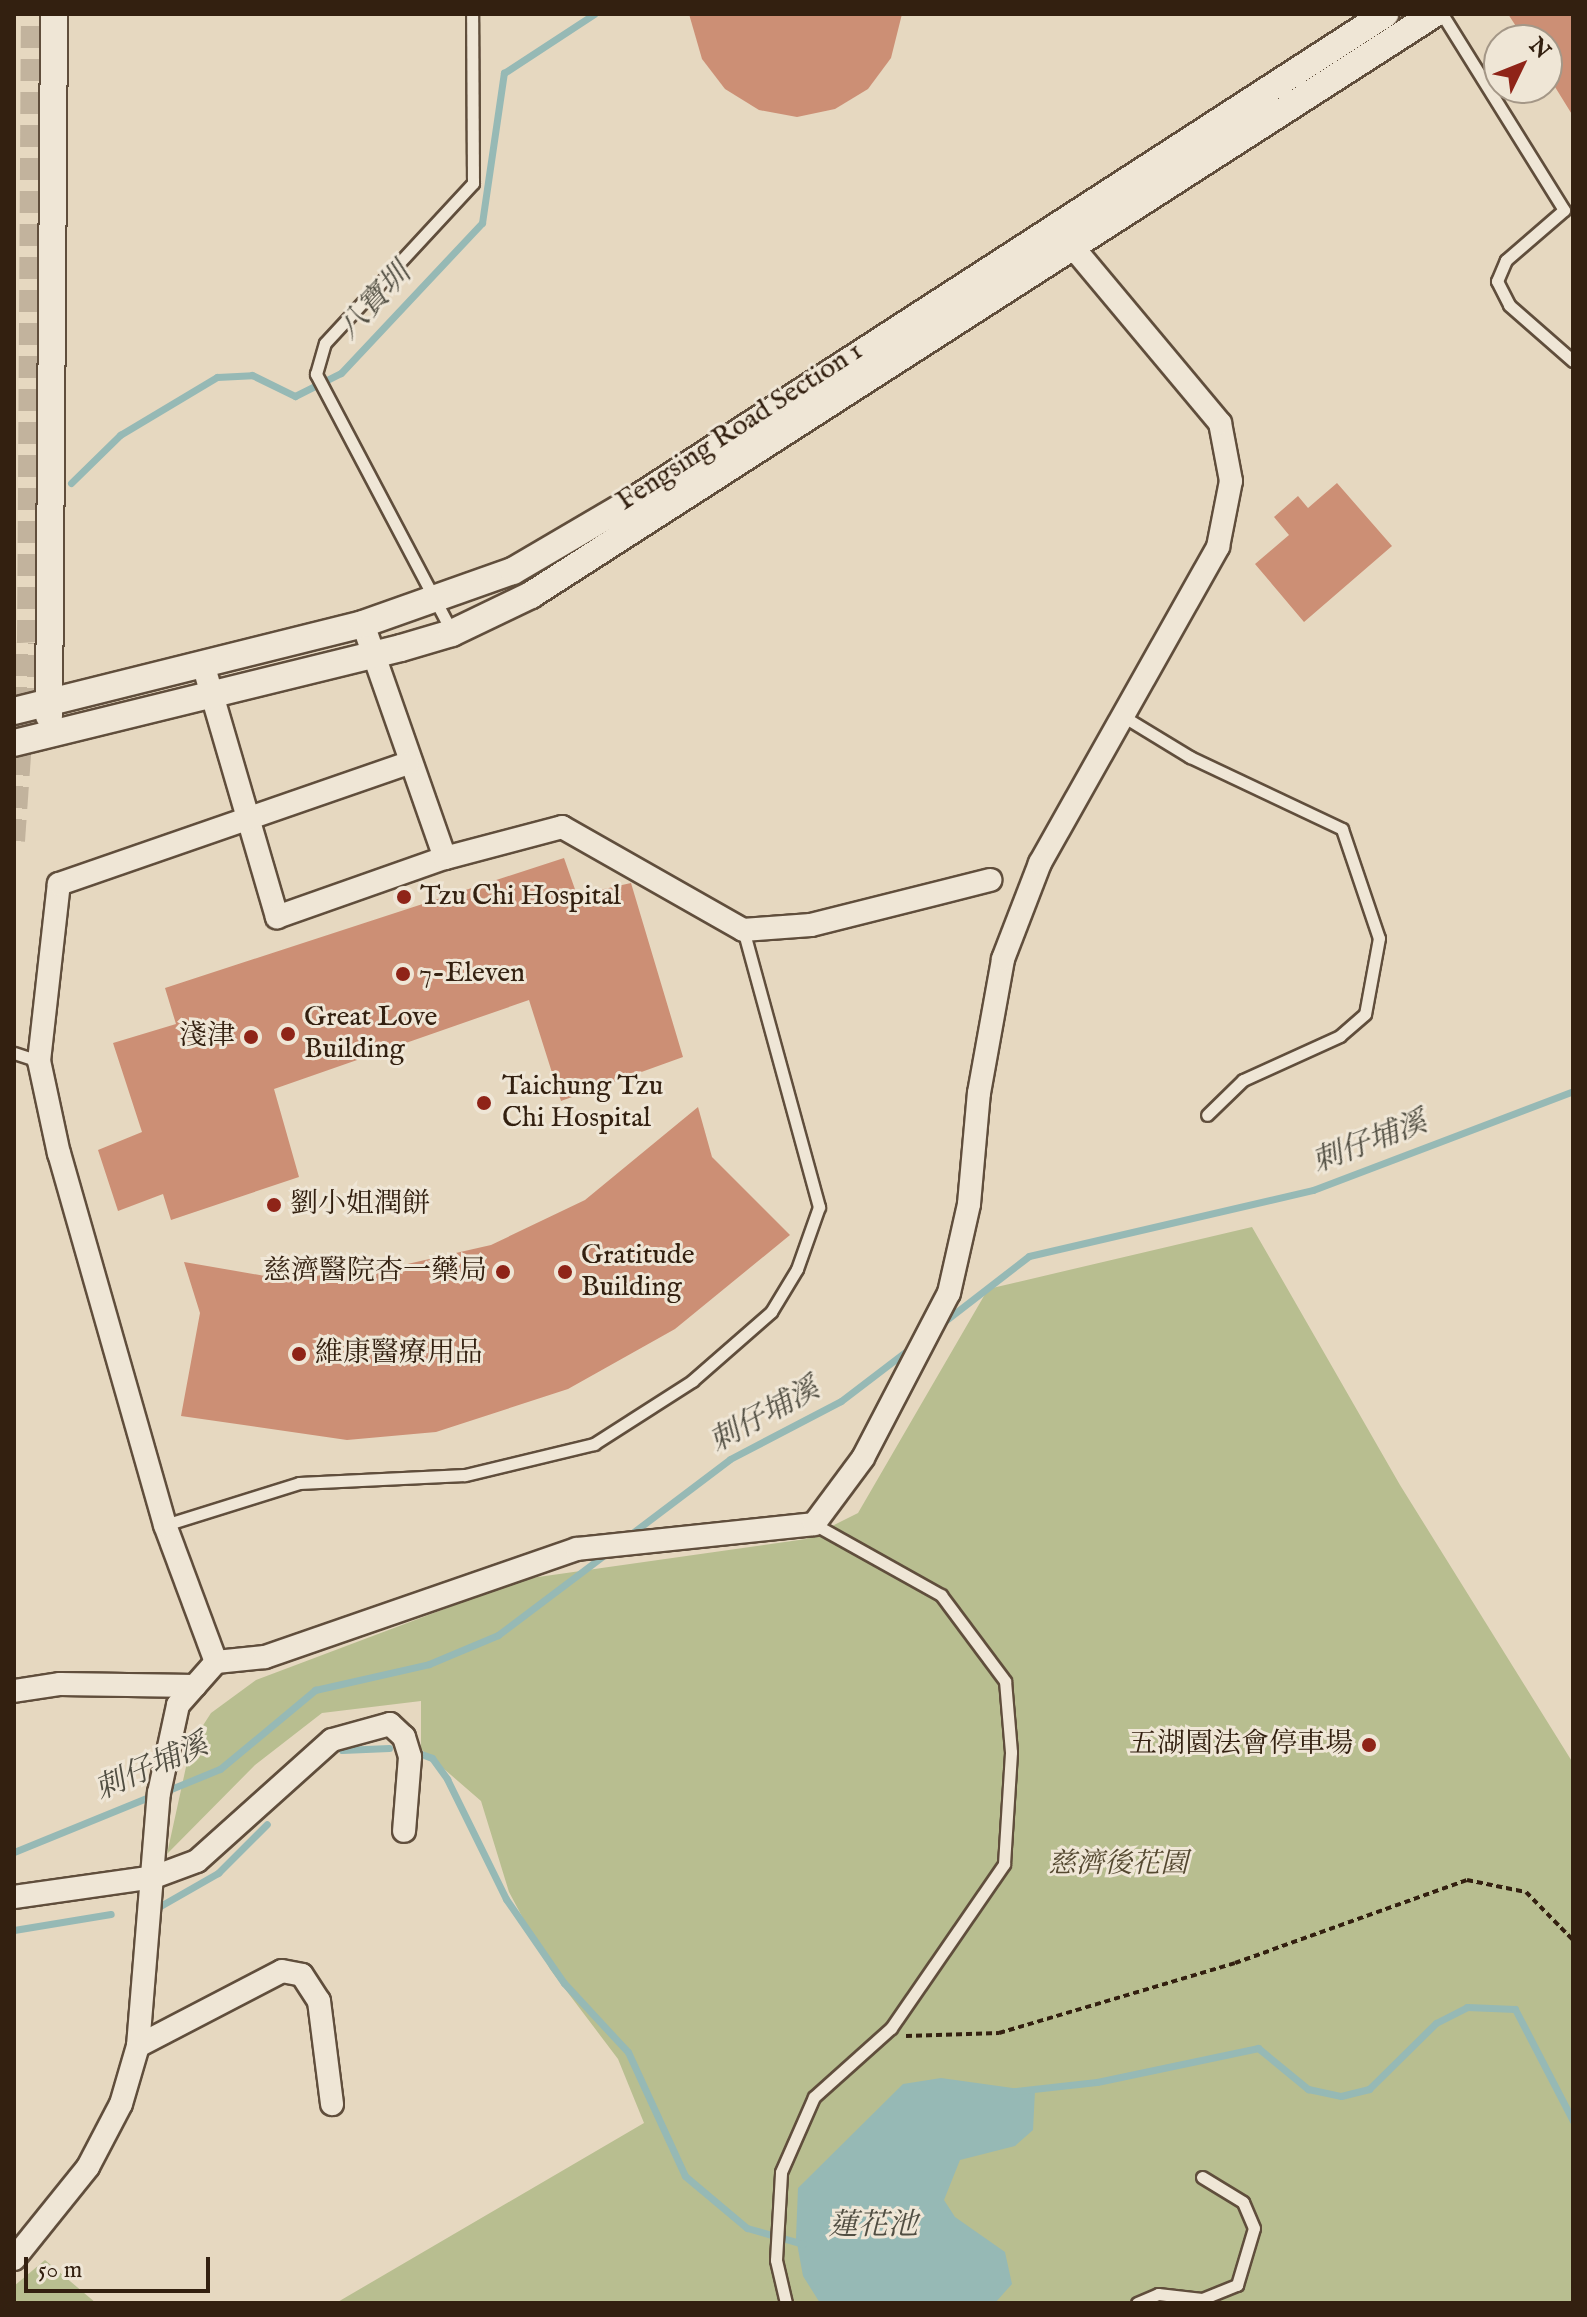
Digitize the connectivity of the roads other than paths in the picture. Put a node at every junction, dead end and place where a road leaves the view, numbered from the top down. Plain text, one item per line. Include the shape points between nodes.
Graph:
1 (54, 14) edge
2 (472, 14) edge
3 (1385, 14) edge
4 (1434, 14) edge
5 (1442, 14) edge
6 (1065, 238) junction
7 (1573, 361) edge
8 (440, 600) junction
9 (363, 624) junction
10 (452, 633) junction
11 (371, 654) junction
12 (203, 664) junction
13 (211, 692) junction
14 (48, 702) junction
15 (14, 711) edge
16 (1120, 715) junction
17 (52, 736) junction
18 (14, 743) edge
19 (408, 763) junction
20 (248, 818) junction
21 (445, 858) junction
22 (990, 880) dead end
23 (743, 930) junction
24 (14, 1053) edge
25 (39, 1061) junction
26 (1207, 1115) dead end
27 (254, 1481) dead end
28 (258, 1496) junction
29 (814, 1524) junction
30 (165, 1525) junction
31 (216, 1662) junction
32 (195, 1686) junction
33 (14, 1691) edge
34 (404, 1831) dead end
35 (154, 1877) junction
36 (14, 1897) edge
37 (138, 2046) junction
38 (332, 2104) dead end
39 (1202, 2177) dead end
40 (14, 2259) edge
41 (786, 2303) edge
42 (1137, 2303) edge

1 - 14 street via 55,598
2 - 8 lane via 473,183 325,343 316,374
3 - 6 street, Fengsing Road Section 1
4 - 6 street, Fengsing Road Section 1
5 - 7 lane via 1564,210 1506,260 1497,281 1509,305
6 - 8 street, Fengsing Road Section 1 via 513,571
6 - 10 street, Fengsing Road Section 1 via 650,524 531,595
6 - 16 street via 1220,423 1231,481 1218,547
8 - 9 street, Fengsing Road Section 1
8 - 10 lane
9 - 11 street
9 - 12 street, Fengsing Road Section 1
10 - 11 street, Fengsing Road Section 1
11 - 13 street, Fengsing Road Section 1
11 - 19 street
12 - 13 street
12 - 14 street, Fengsing Road Section 1
13 - 17 street, Fengsing Road Section 1
13 - 20 street
14 - 15 street, Fengsing Road Section 1
14 - 17 street
16 - 26 lane via 1190,757 1342,829 1379,938 1365,1014 1340,1036 1243,1080
16 - 29 street via 1040,863 1003,959 979,1093 969,1204 949,1293 863,1458
17 - 18 street, Fengsing Road Section 1
19 - 20 street
19 - 21 street
20 - 21 street via 277,917
20 - 25 street via 59,884
21 - 23 street via 562,827
22 - 23 street via 811,925
23 - 28 lane via 819,1207 797,1269 771,1312 692,1381 594,1444 465,1475 299,1483
24 - 25 lane
25 - 30 street via 59,1154
27 - 28 lane
28 - 30 lane
29 - 31 street via 577,1549 265,1657
29 - 41 lane via 941,1595 1005,1681 1011,1752 1004,1864 891,2028 814,2097 781,2172 776,2260
30 - 31 street
31 - 32 street
32 - 33 street via 60,1684
32 - 35 street via 178,1705 171,1734 159,1793
34 - 35 street via 410,1757 404,1737 390,1724 332,1740 197,1861
35 - 36 street
35 - 37 street
37 - 38 street via 282,1971 302,1975 319,2001
37 - 40 street via 121,2104 88,2167
39 - 42 lane via 1243,2202 1254,2228 1237,2285 1202,2299 1158,2294

